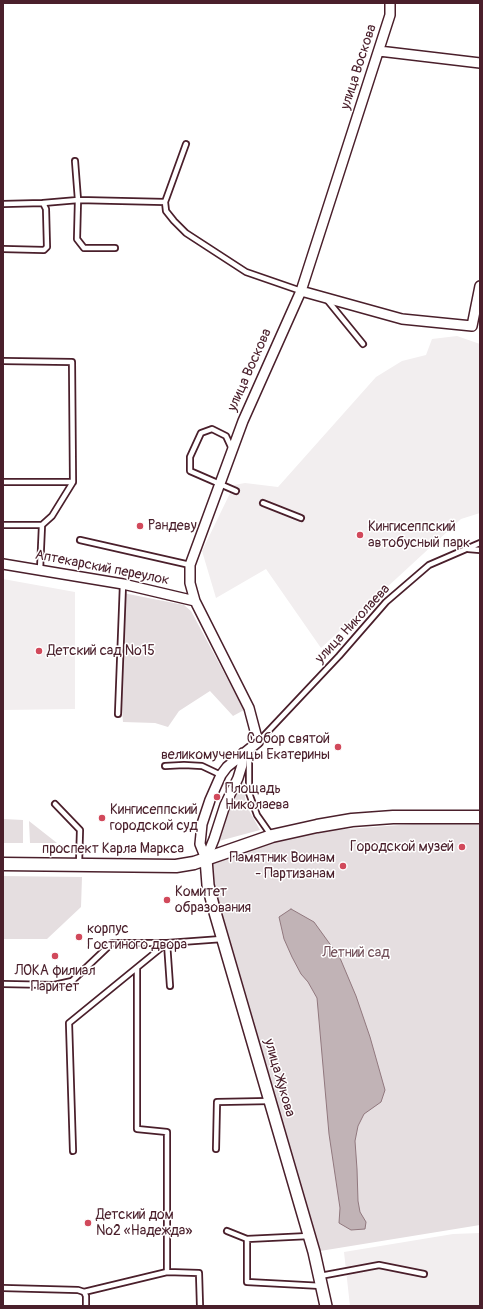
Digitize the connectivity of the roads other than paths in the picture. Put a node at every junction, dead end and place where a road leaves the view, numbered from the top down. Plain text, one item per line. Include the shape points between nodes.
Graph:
1 (390, 3) edge
2 (378, 51) junction
3 (480, 63) edge
4 (186, 144) dead end
5 (75, 161) dead end
6 (78, 200) junction
7 (164, 202) junction
8 (43, 203) junction
9 (3, 204) edge
10 (115, 248) dead end
11 (3, 249) edge
12 (480, 286) edge
13 (301, 291) junction
14 (325, 298) junction
15 (363, 344) dead end
16 (3, 361) edge
17 (232, 449) junction
18 (3, 482) edge
19 (73, 482) junction
20 (219, 484) junction
21 (236, 491) dead end
22 (263, 503) dead end
23 (301, 518) dead end
24 (3, 525) edge
25 (42, 525) junction
26 (80, 540) dead end
27 (480, 543) edge
28 (467, 549) junction
29 (480, 550) edge
30 (3, 564) edge
31 (190, 565) junction
32 (40, 570) junction
33 (123, 584) junction
34 (195, 601) junction
35 (118, 714) dead end
36 (258, 742) junction
37 (246, 751) junction
38 (165, 766) dead end
39 (221, 776) junction
40 (55, 804) dead end
41 (480, 817) edge
42 (272, 836) junction
43 (206, 858) junction
44 (3, 864) edge
45 (79, 864) junction
46 (185, 865) junction
47 (3, 869) edge
48 (222, 938) junction
49 (168, 943) junction
50 (137, 968) junction
51 (3, 984) edge
52 (170, 986) dead end
53 (270, 1102) junction
54 (216, 1149) dead end
55 (73, 1151) dead end
56 (227, 1231) dead end
57 (310, 1236) junction
58 (247, 1239) junction
59 (167, 1272) junction
60 (424, 1274) dead end
61 (321, 1281) junction
62 (3, 1288) edge
63 (84, 1292) junction
64 (86, 1306) edge
65 (200, 1306) edge
66 (326, 1306) edge

1 - 2 street, улица Воскова via 390,15
2 - 3 street
2 - 13 street, улица Воскова
4 - 7 lane
5 - 6 lane
6 - 7 lane
6 - 8 lane
6 - 10 lane via 78,239 84,248
7 - 13 lane via 166,211 186,233 246,272
8 - 9 lane
8 - 11 lane via 46,209 46,249
12 - 14 street via 472,326 402,319
13 - 14 street
13 - 17 street, улица Воскова
14 - 15 lane
16 - 19 lane via 72,362
17 - 20 street, улица Воскова
17 - 20 lane via 226,436 212,429 201,433 190,457 190,471
18 - 19 lane
19 - 25 lane via 52,516
20 - 21 lane
20 - 31 street, улица Воскова
22 - 23 lane
24 - 25 lane
25 - 32 lane
26 - 31 lane
27 - 28 lane, улица Николаева
28 - 29 lane
28 - 36 lane, улица Николаева via 429,565 386,602
30 - 32 street, Аптекарский переулок
31 - 34 street, улица Воскова via 190,583
32 - 33 street, Аптекарский переулок
33 - 34 street, Аптекарский переулок
33 - 35 lane
34 - 36 street, улица Воскова via 249,708
36 - 37 street
37 - 39 street via 227,767
37 - 42 lane via 249,794 257,815
37 - 43 street
38 - 39 lane via 202,766
39 - 43 street via 210,800 201,831 200,844
40 - 45 lane via 80,830
41 - 42 main road, проспект Карла Маркса via 393,817 352,820
42 - 43 main road, проспект Карла Маркса
43 - 46 main road, проспект Карла Маркса
43 - 48 street, улица Жукова via 208,884
44 - 45 main road, проспект Карла Маркса
45 - 46 main road, проспект Карла Маркса
46 - 47 main road via 174,870
48 - 49 lane
48 - 53 street, улица Жукова
49 - 50 lane
49 - 51 lane via 112,943 72,981 54,985
49 - 52 lane
50 - 55 lane via 69,1023
50 - 59 lane via 137,1129 167,1132
53 - 54 lane via 217,1102
53 - 57 street, улица Жукова
56 - 58 lane
57 - 58 lane
57 - 61 street, улица Жукова
58 - 61 lane via 247,1282
59 - 63 lane
59 - 65 lane via 199,1273
60 - 61 lane via 379,1265
61 - 66 street, улица Жукова
62 - 63 lane
63 - 64 lane

